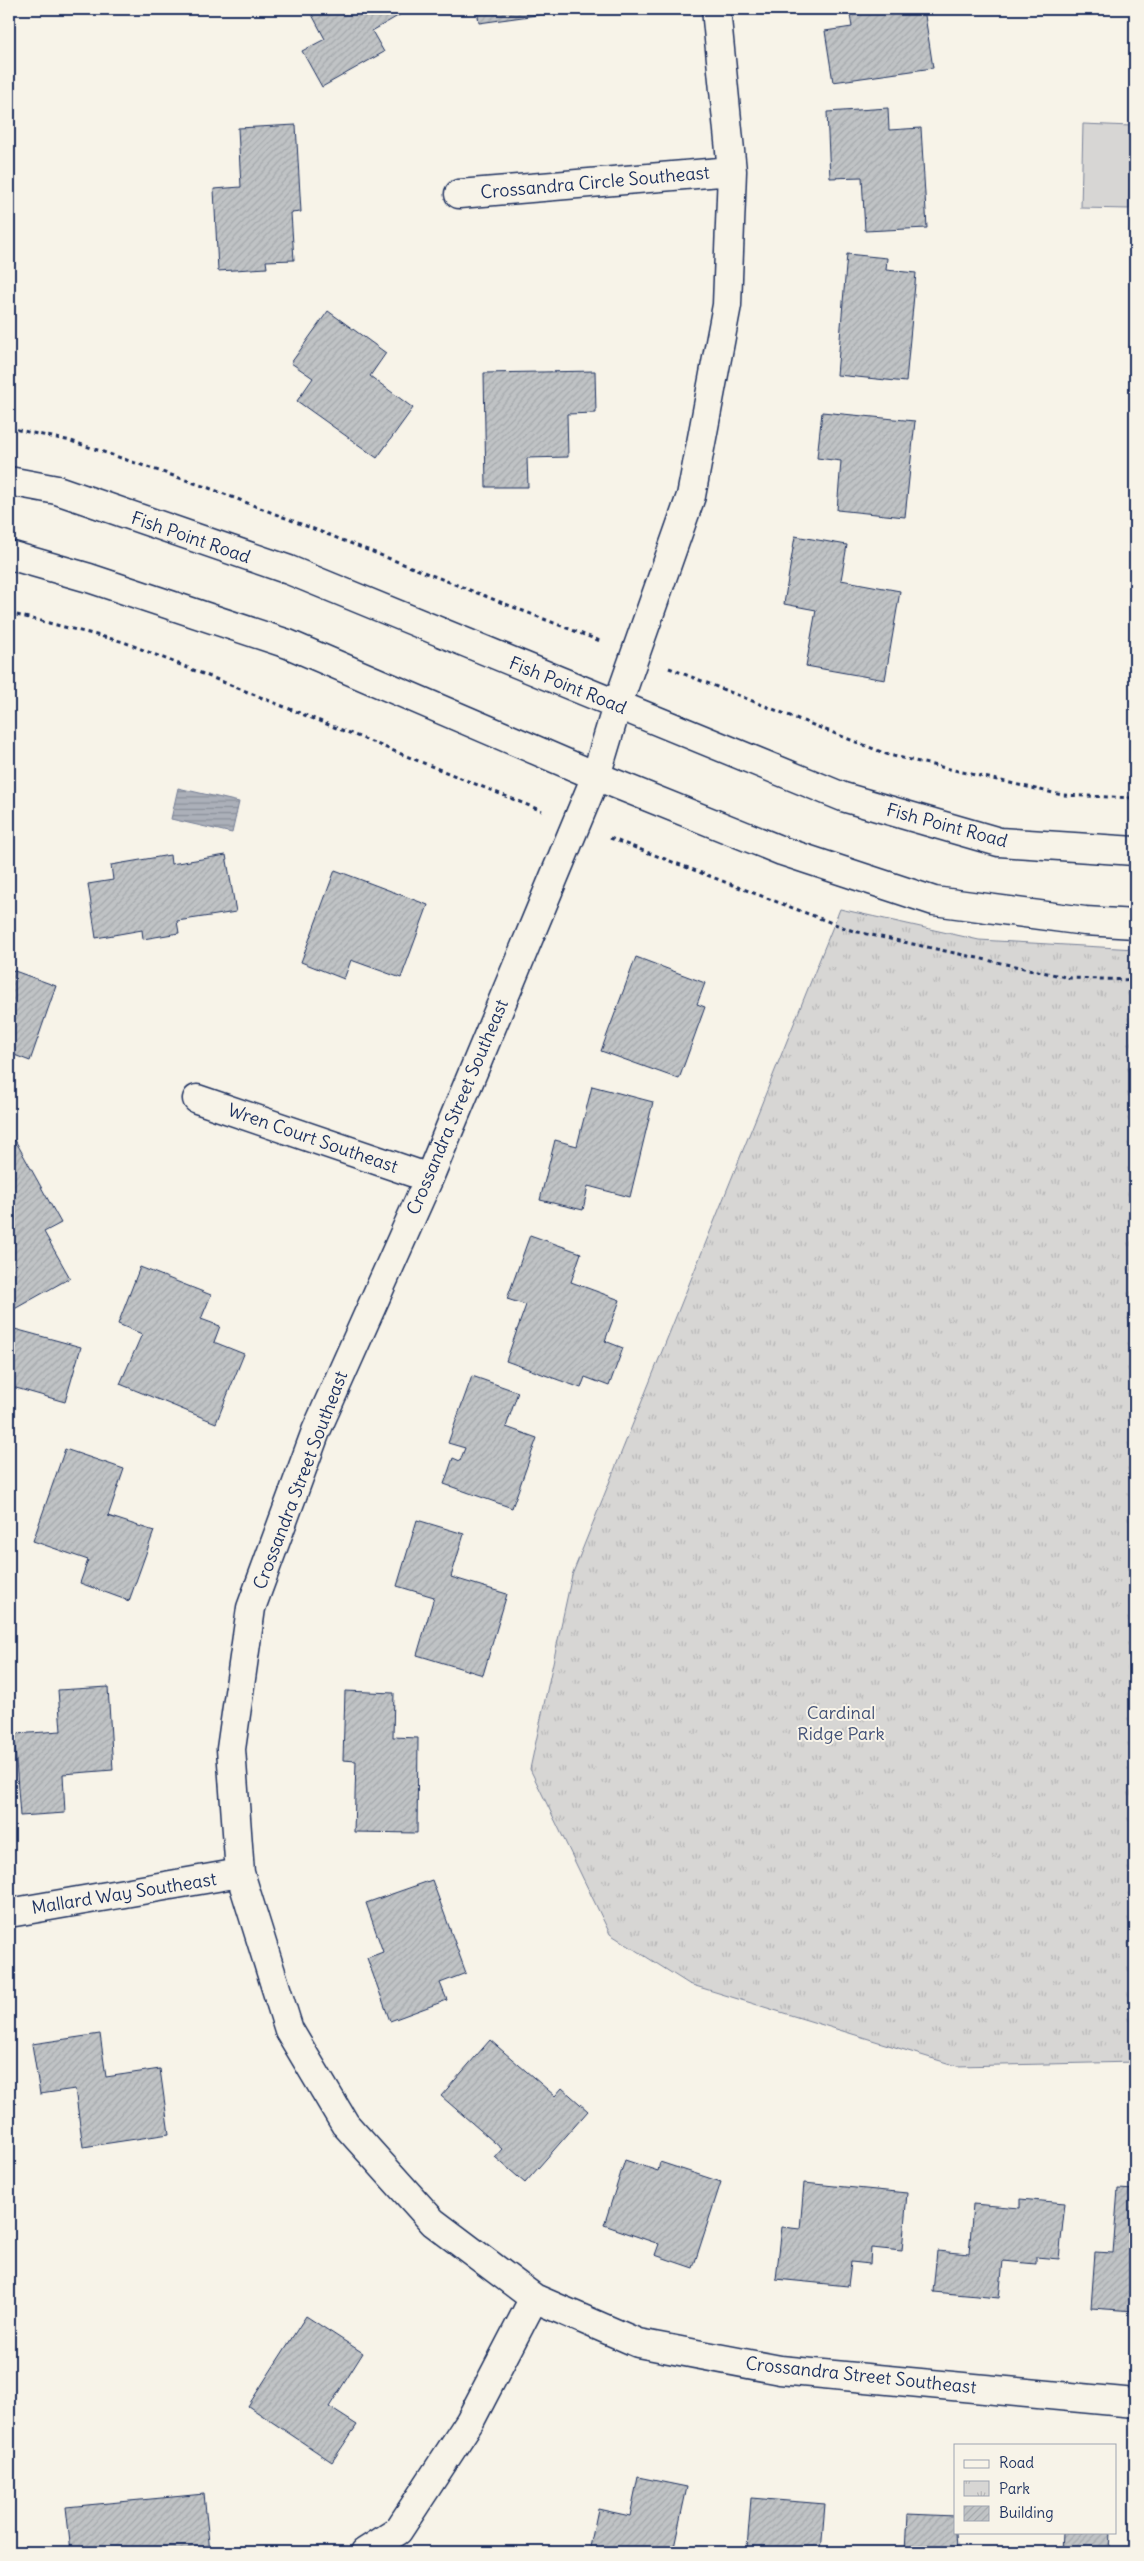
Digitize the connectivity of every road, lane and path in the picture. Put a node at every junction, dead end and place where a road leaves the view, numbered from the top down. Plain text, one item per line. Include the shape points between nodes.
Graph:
1 (716, 9) edge
2 (732, 171) junction
3 (459, 194) dead end
4 (9, 428) edge
5 (9, 481) edge
6 (9, 555) edge
7 (635, 655) junction
8 (617, 706) junction
9 (596, 776) junction
10 (1135, 798) edge
11 (1135, 851) edge
12 (1135, 924) edge
13 (197, 1099) dead end
14 (428, 1178) junction
15 (240, 1874) junction
16 (9, 1913) edge
17 (534, 2298) junction
18 (1135, 2403) edge
19 (365, 2552) edge

1 - 2 street, Crossandra Street Southeast
2 - 3 street, Crossandra Circle Southeast
2 - 7 street, Crossandra Street Southeast via 727,305 691,496
4 - 7 path via 71,441 210,488
5 - 8 street, Fish Point Road via 57,490 288,570
6 - 9 street via 288,644
7 - 8 street, Crossandra Street Southeast
7 - 10 path via 889,756 1062,795
8 - 9 street, Crossandra Street Southeast
8 - 11 street, Fish Point Road via 843,797 999,842
9 - 12 street via 782,851 934,901 1085,921
9 - 14 street, Crossandra Street Southeast
13 - 14 street, Wren Court Southeast
14 - 15 street, Crossandra Street Southeast via 316,1431 251,1608 231,1750
15 - 16 street, Mallard Way Southeast
15 - 17 street, Crossandra Street Southeast via 289,2030 345,2124 433,2222
17 - 18 street, Crossandra Street Southeast via 638,2343 780,2370
17 - 19 street via 470,2421 398,2531

